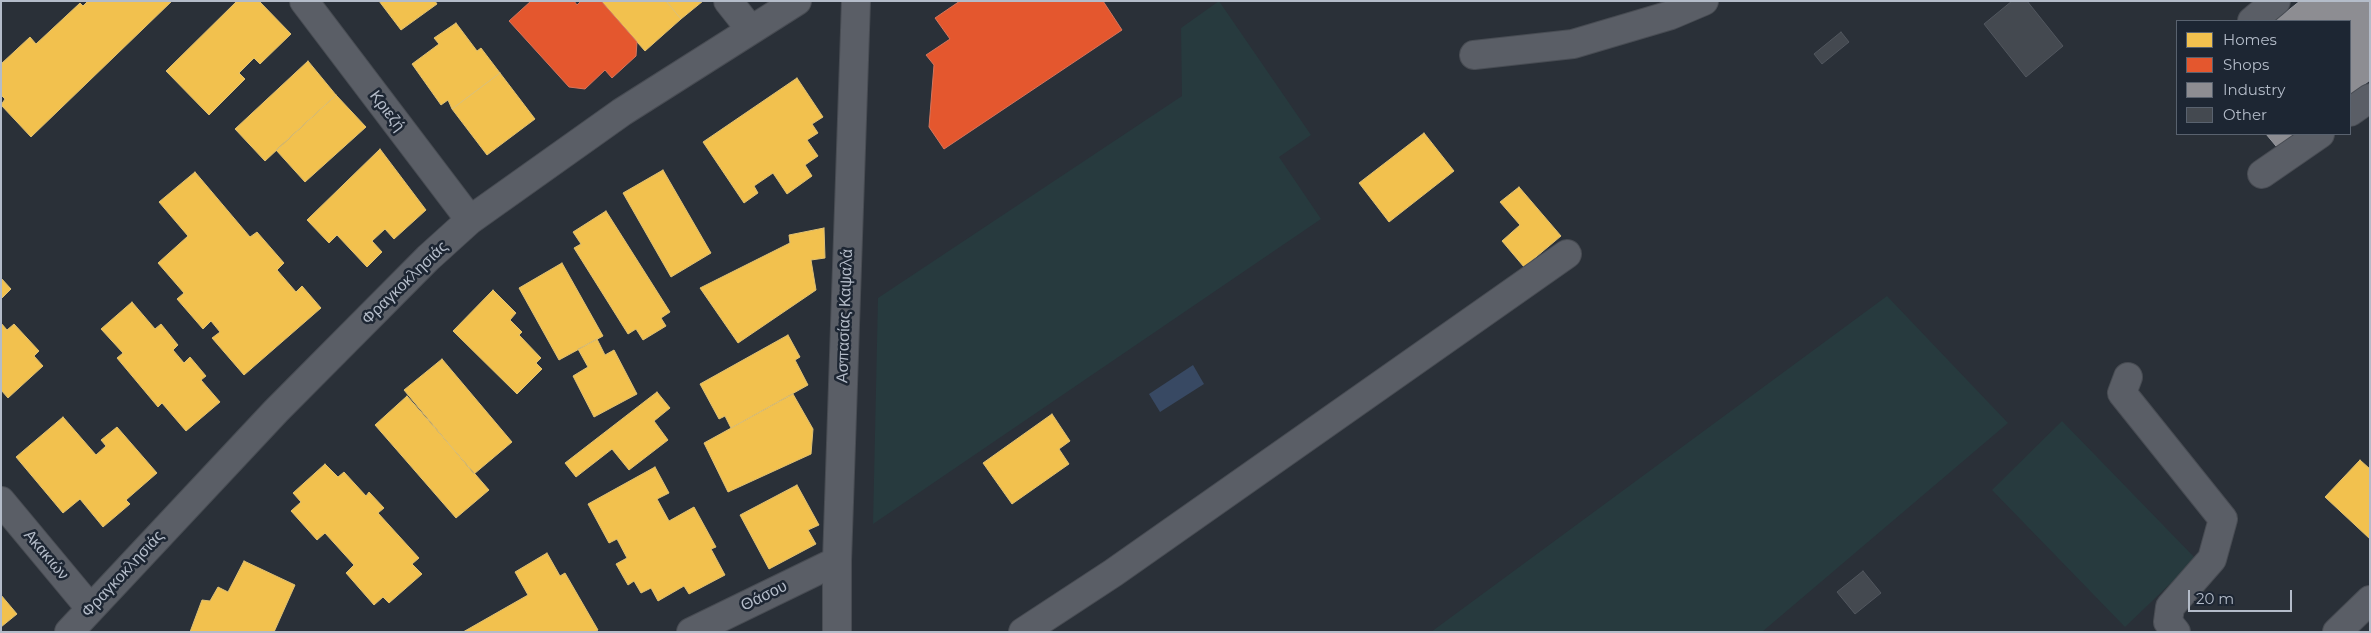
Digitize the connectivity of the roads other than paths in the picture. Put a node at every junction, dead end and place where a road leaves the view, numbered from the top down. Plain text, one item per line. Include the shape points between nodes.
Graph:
1 (304, 1) edge
2 (728, 1) edge
3 (797, 1) edge
4 (856, 1) edge
5 (1704, 1) edge
6 (2276, 1) edge
7 (2253, 20) edge
8 (751, 30) junction
9 (1474, 55) dead end
10 (2370, 98) edge
11 (2351, 111) edge
12 (2319, 135) edge
13 (2262, 174) dead end
14 (470, 220) junction
15 (1567, 254) dead end
16 (2128, 378) dead end
17 (1, 501) edge
18 (837, 561) junction
19 (2370, 600) edge
20 (86, 621) edge
21 (691, 632) edge
22 (837, 632) edge
23 (1023, 632) edge
24 (2176, 632) edge
25 (2337, 632) edge

1 - 14 street, Κριεζή
2 - 8 street
3 - 8 street, Φραγκοκλησιάς
4 - 18 street, Ασπασίας Καψαλά
5 - 9 street via 1671,15 1573,44
6 - 7 street
8 - 14 street, Φραγκοκλησιάς via 622,112
10 - 11 street
12 - 13 street
14 - 20 street, Φραγκοκλησιάς via 276,411
15 - 23 street via 1121,568
16 - 24 street via 2122,393 2222,519 2212,559 2170,607 2168,622
17 - 20 street, Ακακιών
18 - 21 street, Θάσου
18 - 22 street, Ασπασίας Καψαλά
19 - 25 street

